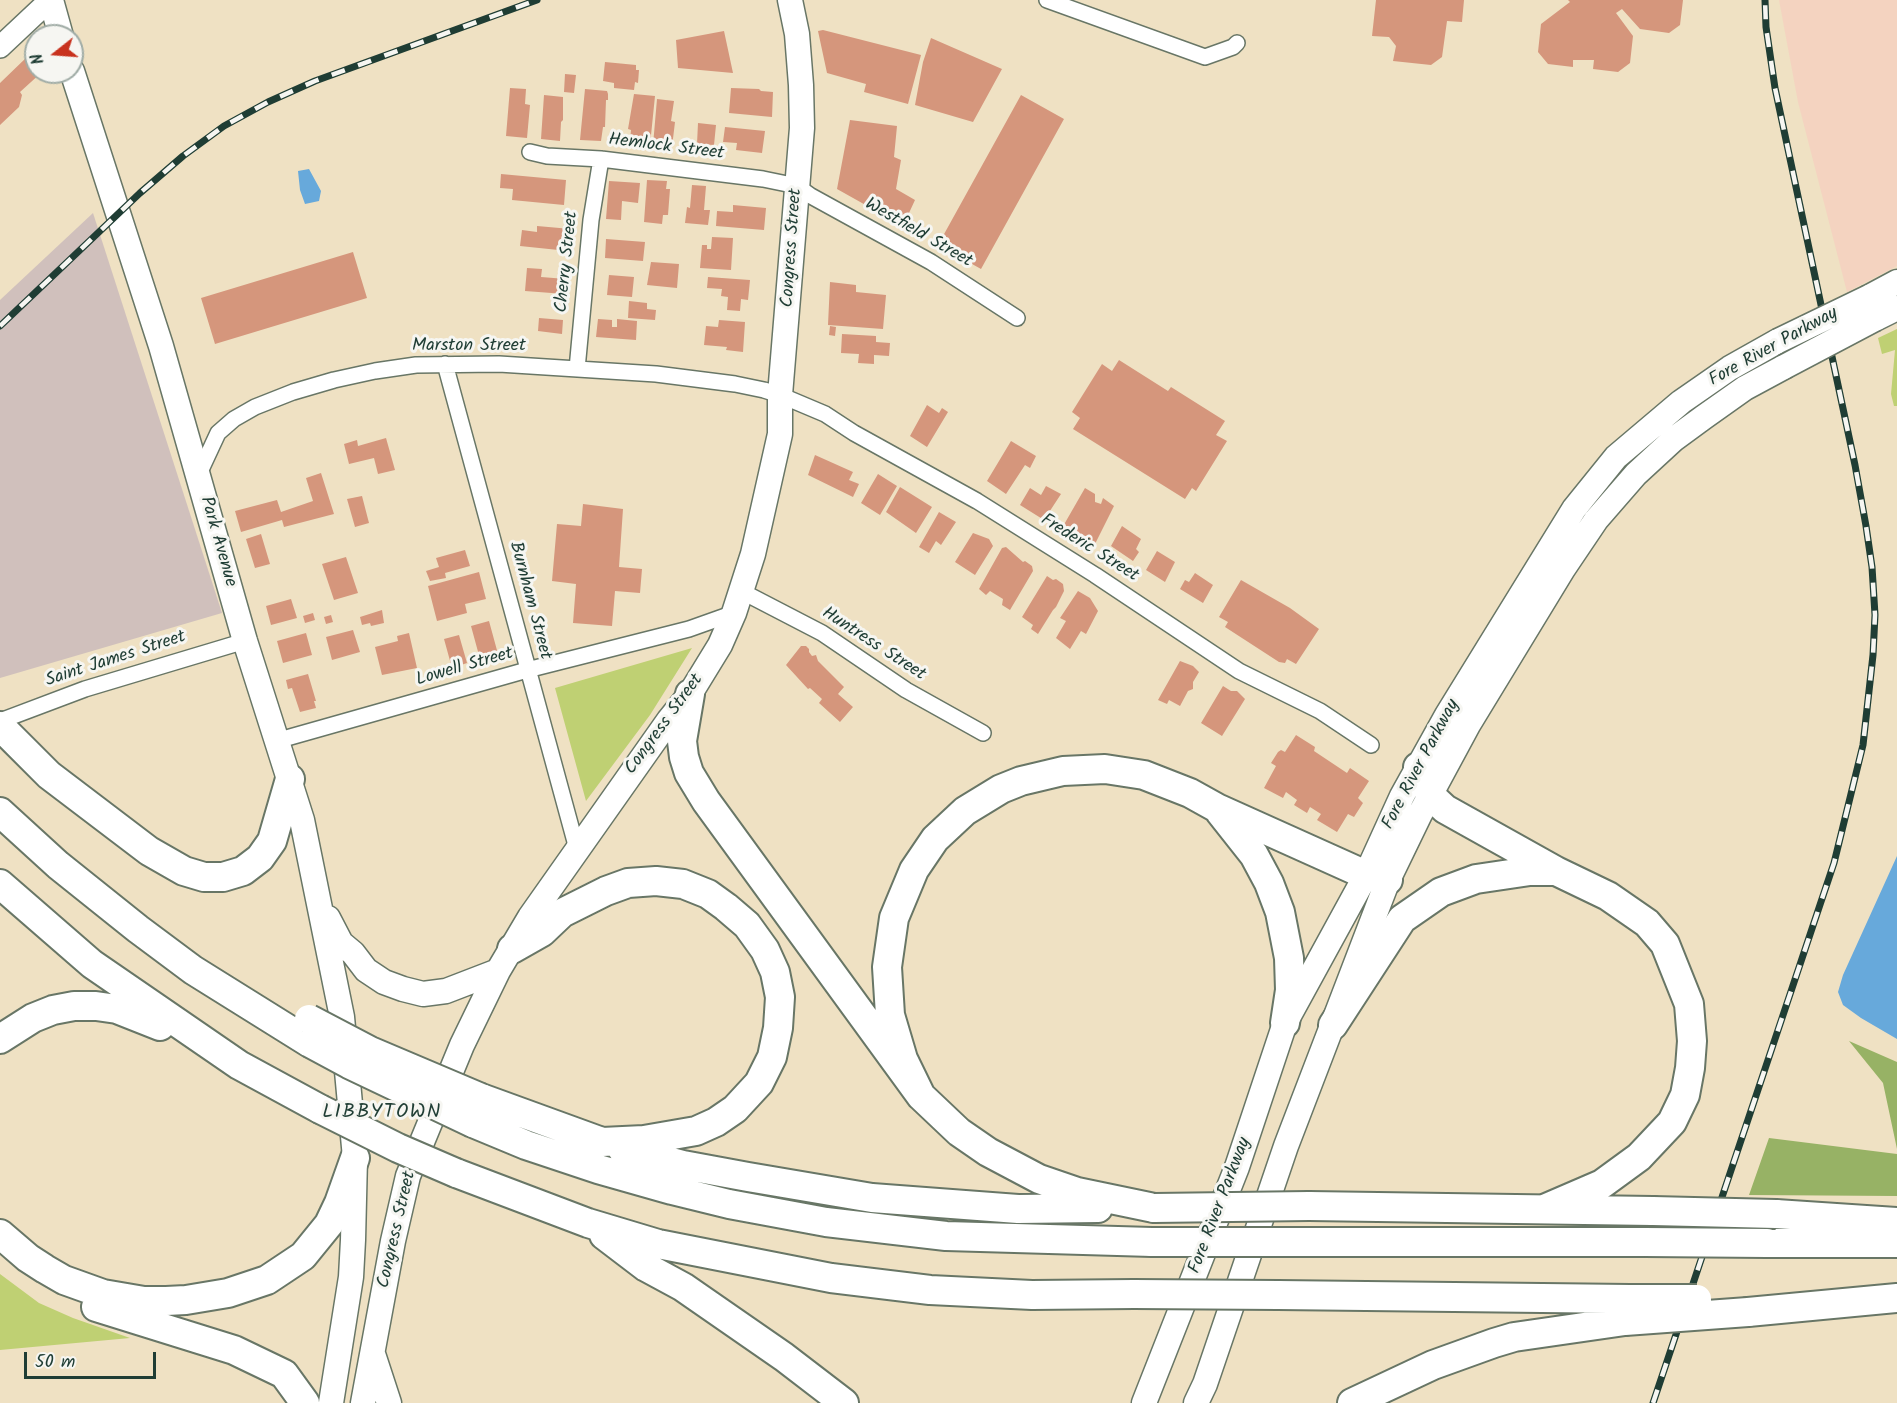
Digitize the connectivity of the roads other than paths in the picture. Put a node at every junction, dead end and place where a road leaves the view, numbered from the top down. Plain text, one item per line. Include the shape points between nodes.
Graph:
1 (50, 0) edge
2 (1047, 0) edge
3 (791, 1) edge
4 (57, 24) edge
5 (1237, 44) dead end
6 (0, 47) edge
7 (76, 84) edge
8 (530, 152) dead end
9 (602, 159) junction
10 (797, 186) junction
11 (1897, 282) edge
12 (1872, 308) junction
13 (1897, 308) edge
14 (1017, 318) dead end
15 (445, 364) junction
16 (577, 369) junction
17 (780, 395) junction
18 (198, 477) junction
19 (737, 602) junction
20 (245, 640) junction
21 (527, 670) junction
22 (690, 694) junction
23 (0, 721) edge
24 (0, 726) edge
25 (984, 733) dead end
26 (276, 741) junction
27 (1371, 745) dead end
28 (1418, 767) junction
29 (290, 779) junction
30 (1430, 795) junction
31 (1217, 808) junction
32 (0, 812) edge
33 (577, 849) junction
34 (1556, 871) junction
35 (1377, 877) junction
36 (0, 884) edge
37 (319, 900) junction
38 (505, 960) junction
39 (342, 1017) joint
40 (1285, 1023) junction
41 (1333, 1025) junction
42 (0, 1039) edge
43 (200, 1039) junction
44 (921, 1096) junction
45 (477, 1111) junction
46 (602, 1142) junction
47 (355, 1158) junction
48 (1154, 1208) junction
49 (1544, 1209) junction
50 (1897, 1222) edge
51 (588, 1224) junction
52 (0, 1234) edge
53 (1897, 1243) edge
54 (0, 1255) edge
55 (1897, 1298) edge
56 (1628, 1310) junction
57 (372, 1353) junction
58 (305, 1403) edge
59 (331, 1403) edge
60 (363, 1403) edge
61 (389, 1403) edge
62 (843, 1403) edge
63 (1144, 1403) edge
64 (1196, 1403) edge
65 (1352, 1403) edge

1 - 4 main road
1 - 6 main road
2 - 5 street via 1205,57
3 - 10 main road, Congress Street via 802,97
7 - 18 main road, Park Avenue via 161,346
8 - 9 street, Hemlock Street
9 - 10 street, Hemlock Street
9 - 16 street, Cherry Street via 591,220
10 - 14 street, Westfield Street via 931,262
10 - 17 main road, Congress Street
11 - 12 main road, Fore River Parkway
12 - 13 main road, Fore River Parkway
12 - 28 main road, Fore River Parkway, bridge via 1778,341 1730,368 1681,402 1616,457 1574,509
12 - 30 main road, Fore River Parkway, bridge via 1784,367 1745,388 1674,439 1636,474 1596,520 1563,569
15 - 16 street, Marston Street
15 - 18 street, Marston Street via 375,371 334,380 255,407 218,433
15 - 21 street, Burnham Street
16 - 17 street, Marston Street via 657,374 735,384
17 - 19 main road, Congress Street via 780,434 753,554
17 - 27 street, Frederic Street via 825,414 977,501 1239,670 1320,711
18 - 20 main road, Park Avenue
19 - 21 street, Lowell Street via 689,629
19 - 22 main road, Congress Street via 720,645
19 - 25 street, Huntress Street via 822,633 906,690
20 - 23 street, Saint James Street via 85,689
20 - 26 main road, Park Avenue
21 - 26 street, Lowell Street
21 - 33 street, Burnham Street
22 - 33 main road, Congress Street
22 - 44 highway via 682,741 689,773
24 - 29 highway via 49,774 149,851 184,871 204,877 223,878 243,871 260,858 272,841
26 - 29 main road, Park Avenue
28 - 30 highway
28 - 35 main road, Fore River Parkway via 1402,796
29 - 37 main road, Park Avenue
30 - 34 highway via 1444,809
30 - 35 main road, Fore River Parkway
31 - 35 highway
31 - 40 highway via 1254,855 1280,912 1289,958
31 - 44 highway via 1144,775 1084,768 1042,775 1001,789 949,824 924,854 906,886 894,918 888,951 890,1015 903,1059
32 - 45 highway, bridge via 138,929 309,1031 370,1051
33 - 38 main road, Congress Street
34 - 41 highway via 1476,879 1441,892 1402,919
34 - 49 highway via 1608,896 1647,923 1665,944 1689,1004 1692,1041 1685,1095 1672,1122 1639,1157 1602,1184
35 - 40 main road, Fore River Parkway
35 - 41 main road, Fore River Parkway
36 - 43 highway via 92,964
37 - 38 main road via 341,943 366,970 384,982 423,994 446,991
37 - 39 main road, Park Avenue
38 - 46 highway via 562,913 588,899 628,883 656,881 683,884 708,894 747,925 765,950 776,972 780,997 772,1057 759,1083 735,1109 696,1131
38 - 57 main road, Congress Street via 462,1045 408,1176
39 - 47 main road, Congress Street
40 - 63 main road, Fore River Parkway via 1237,1167
41 - 64 main road, Fore River Parkway
42 - 43 highway via 33,1018 74,1006 117,1009
43 - 51 highway, bridge via 239,1065 398,1148
44 - 48 highway via 959,1132 1039,1179 1077,1192
45 - 46 highway
45 - 53 highway, bridge via 526,1145 672,1190 826,1222 946,1236 1152,1242
46 - 48 highway via 694,1167 872,1198 1018,1209
47 - 52 highway via 329,1224 303,1256 267,1280 228,1293 165,1301 103,1294 45,1269
47 - 59 main road, Congress Street via 351,1277
48 - 49 highway, bridge
49 - 50 highway, bridge via 1776,1214
51 - 56 highway, bridge via 658,1244 831,1278 930,1290 1278,1295
51 - 62 highway via 784,1357
54 - 58 highway via 31,1278 69,1296 108,1312 234,1350 284,1374
55 - 56 highway, bridge
56 - 65 highway via 1494,1343 1433,1365
57 - 60 main road, Congress Street
57 - 61 main road

